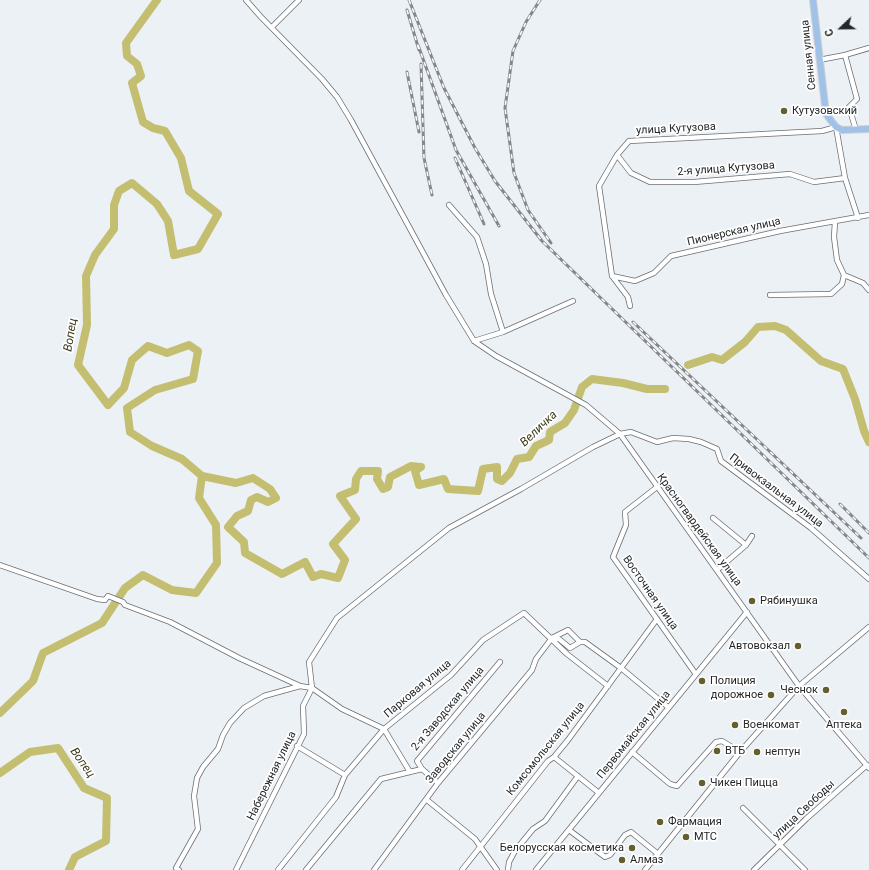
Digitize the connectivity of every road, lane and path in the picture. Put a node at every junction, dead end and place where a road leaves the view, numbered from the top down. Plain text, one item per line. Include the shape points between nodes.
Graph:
1 (247, 0) edge
2 (299, 0) edge
3 (813, 0) edge
4 (272, 27) junction
5 (869, 48) edge
6 (845, 56) junction
7 (819, 60) junction
8 (836, 127) junction
9 (869, 129) edge
10 (856, 130) junction
11 (617, 155) junction
12 (845, 178) junction
13 (449, 205) dead end
14 (869, 215) edge
15 (858, 218) junction
16 (835, 222) junction
17 (844, 275) junction
18 (612, 276) junction
19 (869, 281) edge
20 (863, 283) junction
21 (869, 290) edge
22 (770, 295) dead end
23 (574, 301) dead end
24 (630, 306) dead end
25 (503, 332) junction
26 (474, 341) junction
27 (620, 434) junction
28 (658, 487) junction
29 (713, 518) dead end
30 (752, 536) dead end
31 (746, 545) junction
32 (0, 565) edge
33 (717, 570) junction
34 (869, 579) edge
35 (747, 612) junction
36 (656, 619) junction
37 (869, 627) edge
38 (552, 638) junction
39 (580, 642) junction
40 (500, 662) dead end
41 (621, 668) junction
42 (695, 673) junction
43 (300, 686) junction
44 (608, 686) junction
45 (799, 686) junction
46 (312, 688) junction
47 (668, 707) junction
48 (384, 729) junction
49 (298, 746) junction
50 (632, 752) junction
51 (740, 752) junction
52 (554, 758) junction
53 (868, 767) edge
54 (422, 769) junction
55 (410, 772) junction
56 (345, 774) junction
57 (578, 776) junction
58 (438, 782) junction
59 (599, 792) junction
60 (427, 800) junction
61 (743, 808) dead end
62 (569, 830) junction
63 (780, 844) junction
64 (480, 847) junction
65 (658, 854) junction
66 (177, 869) edge
67 (236, 870) edge
68 (278, 870) edge
69 (306, 870) edge
70 (374, 870) edge
71 (462, 870) edge
72 (497, 870) edge
73 (508, 870) edge
74 (536, 870) edge
75 (645, 870) edge
76 (754, 870) edge
77 (805, 870) edge

1 - 4 street
2 - 4 street
3 - 7 main road, Сенная улица
4 - 26 street via 337,97
5 - 6 street
6 - 7 street
6 - 10 street via 857,99 849,106
7 - 8 main road, Сенная улица via 826,114
8 - 10 main road, улица Кутузова via 842,130
8 - 11 street, улица Кутузова via 822,131 629,141
8 - 12 street
9 - 10 main road, улица Кутузова
11 - 12 street, 2-я улица Кутузова via 631,173 650,182 694,182 790,174 814,182
11 - 18 street, улица Кутузова via 599,186
12 - 15 street
13 - 25 street via 477,237
14 - 15 street, Пионерская улица
15 - 16 street, Пионерская улица
16 - 17 street via 834,237
16 - 18 street, Пионерская улица via 780,230 671,256 654,273 635,281
17 - 20 street
17 - 22 street via 842,284 831,294
18 - 24 street via 628,297
19 - 20 street
20 - 21 street
23 - 25 street
25 - 26 street
26 - 27 street, Красногвардейская улица via 496,356 586,405
27 - 28 street, Красногвардейская улица
27 - 34 street, Привокзальная улица via 632,432 657,442 673,438 689,439 716,449 721,461 811,528
27 - 46 street via 449,528 337,618 309,662
28 - 33 street, Красногвардейская улица
28 - 36 street, Восточная улица via 625,512 626,524 613,557
29 - 31 street
30 - 31 street
31 - 33 street
32 - 43 street via 97,599 105,600 108,596 123,602 124,605 170,622
33 - 35 street, Красногвардейская улица
35 - 42 street, Первомайская улица
35 - 45 street, Красногвардейская улица
36 - 41 street, Комсомольская улица
36 - 42 street, Восточная улица
37 - 45 street
38 - 39 street via 559,639 570,648
38 - 39 street via 568,630
38 - 44 street via 567,654
38 - 48 street, Парковая улица via 524,613 484,640 451,676
38 - 58 street, Заводская улица via 536,659 532,670
39 - 41 street via 585,642
40 - 54 street, 2-я Заводская улица via 417,760
41 - 44 street, Комсомольская улица
41 - 47 street
42 - 47 street, Первомайская улица
43 - 46 street, Парковая улица
43 - 66 street, Парковая улица via 254,700 230,723 218,749 197,778 194,796 198,829
44 - 52 street, Комсомольская улица
45 - 51 street
45 - 53 street, Красногвардейская улица
46 - 48 street, Парковая улица via 342,709
46 - 49 street, Набережная улица via 304,706 304,734
47 - 50 street, Первомайская улица
48 - 55 street
48 - 56 street
49 - 56 street
49 - 67 street, Набережная улица
50 - 51 street via 670,784 677,786 716,742 722,740
50 - 59 street, Первомайская улица
51 - 65 street
52 - 57 street
52 - 64 street, Комсомольская улица via 548,761
53 - 63 street, улица Свободы
54 - 55 street, 2-я Заводская улица
54 - 58 street, 2-я Заводская улица
55 - 69 street, 2-я Заводская улица via 381,779
56 - 68 street via 336,796
57 - 59 street
57 - 73 street via 545,822 532,829 515,851
58 - 60 street, Заводская улица
59 - 62 street, Первомайская улица
60 - 64 street
60 - 70 street, Заводская улица
61 - 63 street
62 - 65 street via 605,857 610,855 625,835 631,832
62 - 74 street, Первомайская улица
63 - 76 street, улица Свободы
63 - 77 street
64 - 71 street, Комсомольская улица
64 - 72 street
65 - 75 street

